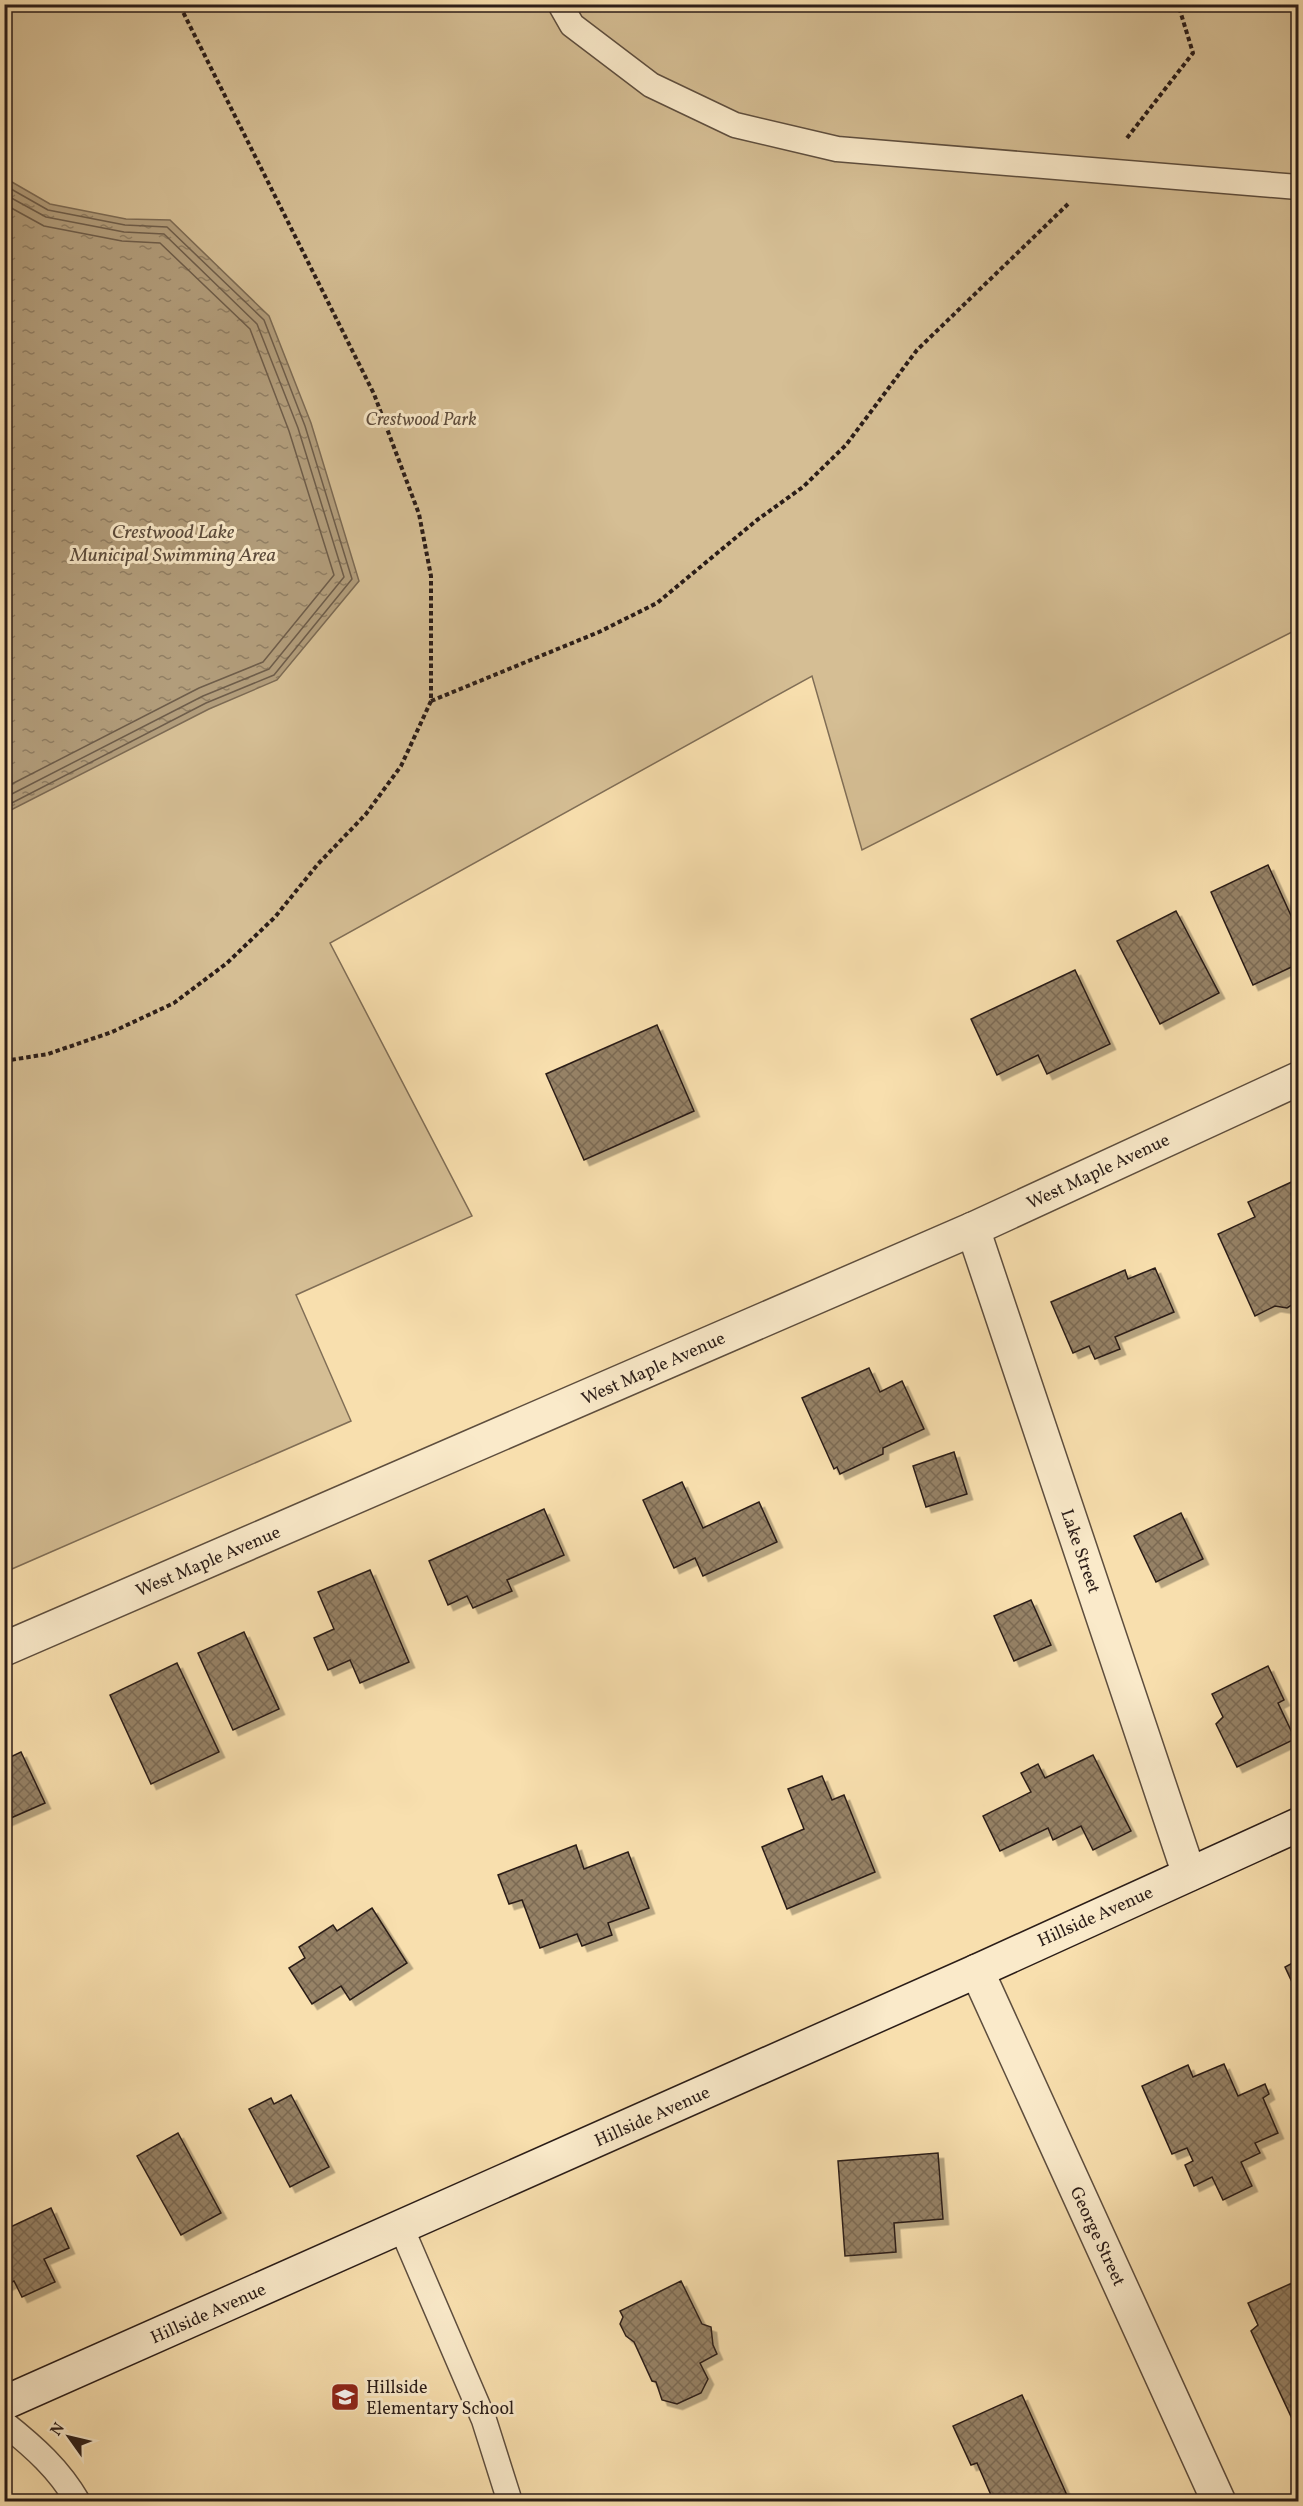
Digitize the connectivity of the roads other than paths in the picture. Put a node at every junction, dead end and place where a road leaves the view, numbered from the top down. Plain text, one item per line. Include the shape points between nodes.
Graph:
1 (560, 4) edge
2 (1299, 187) edge
3 (1299, 1079) edge
4 (973, 1229) junction
5 (4, 1649) edge
6 (1299, 1825) edge
7 (1189, 1874) junction
8 (977, 1971) junction
9 (401, 2227) junction
10 (4, 2403) edge
11 (4, 2423) edge
12 (78, 2502) edge
13 (510, 2502) edge
14 (1219, 2502) edge

1 - 2 lane via 572,25 651,85 735,124 837,148
3 - 4 street, West Maple Avenue
4 - 5 street, West Maple Avenue
4 - 7 street, Lake Street
6 - 7 street, Hillside Avenue
7 - 8 street, Hillside Avenue
8 - 9 street, Hillside Avenue
8 - 14 street, George Street
9 - 10 street, Hillside Avenue
9 - 13 lane via 484,2420
11 - 12 lane via 41,2452

